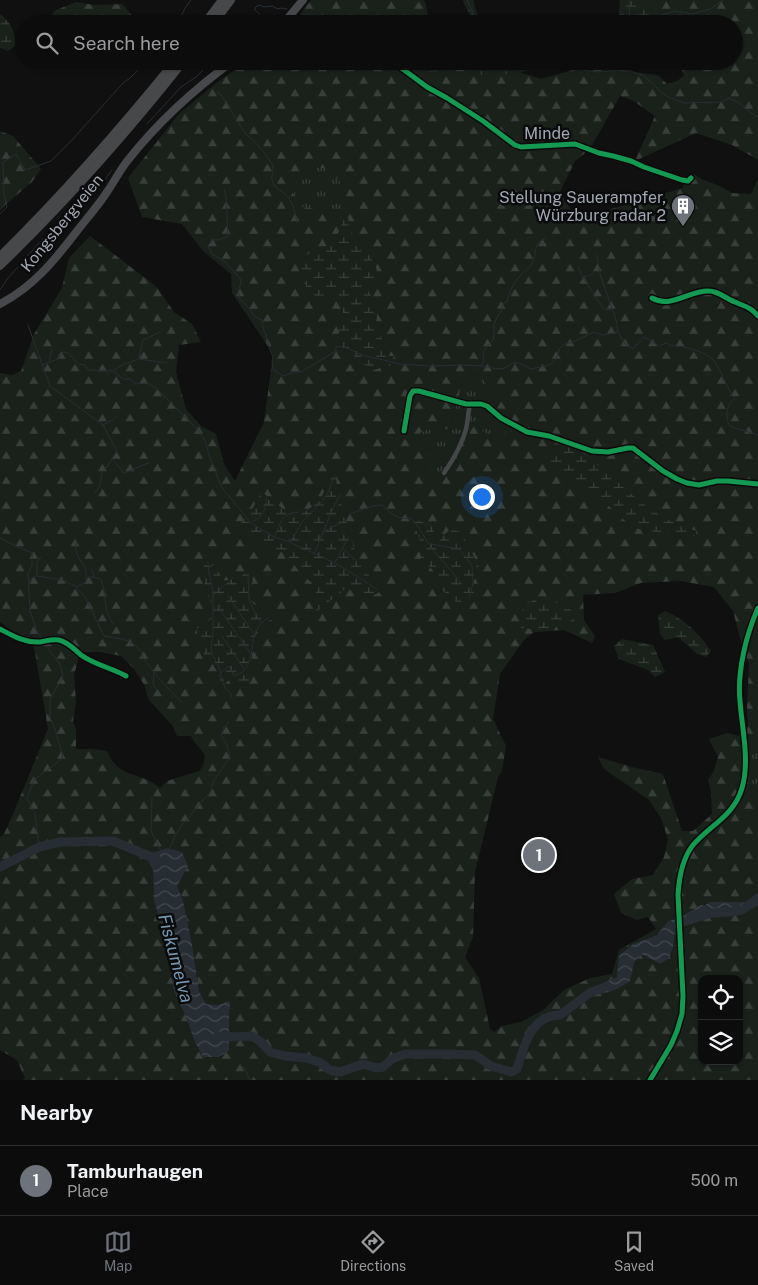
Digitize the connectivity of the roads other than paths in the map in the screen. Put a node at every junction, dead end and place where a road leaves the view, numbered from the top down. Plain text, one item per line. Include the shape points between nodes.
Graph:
1 (222, 0) edge
2 (231, 0) edge
3 (303, 0) edge
4 (211, 15) edge
5 (220, 15) edge
6 (290, 15) edge
7 (168, 70) edge
8 (177, 70) edge
9 (221, 70) edge
10 (404, 70) edge
11 (691, 178) dead end
12 (0, 256) edge
13 (0, 266) edge
14 (652, 298) dead end
15 (0, 304) edge
16 (758, 316) edge
17 (470, 404) junction
18 (404, 431) dead end
19 (444, 473) dead end
20 (758, 484) edge
21 (758, 608) edge
22 (0, 629) edge
23 (126, 676) dead end
24 (650, 1080) edge

1 - 4 highway
2 - 5 highway
3 - 6 main road
7 - 12 highway via 90,162
8 - 13 highway via 86,177
9 - 15 main road, Kongsbergveien via 184,99 136,150 102,199 43,272 26,288
10 - 11 street, Minde via 515,145 575,144 682,180
14 - 16 street via 666,302 711,291 750,308
17 - 18 street via 413,391
17 - 19 street via 466,430
17 - 20 street via 487,406 526,432 592,451 633,448 658,468 687,483 699,485 728,481
21 - 24 main road via 747,639 740,680 745,758 742,789 730,810 690,850 682,868 679,881 681,1018 672,1045
22 - 23 street via 26,641 61,641 93,662

